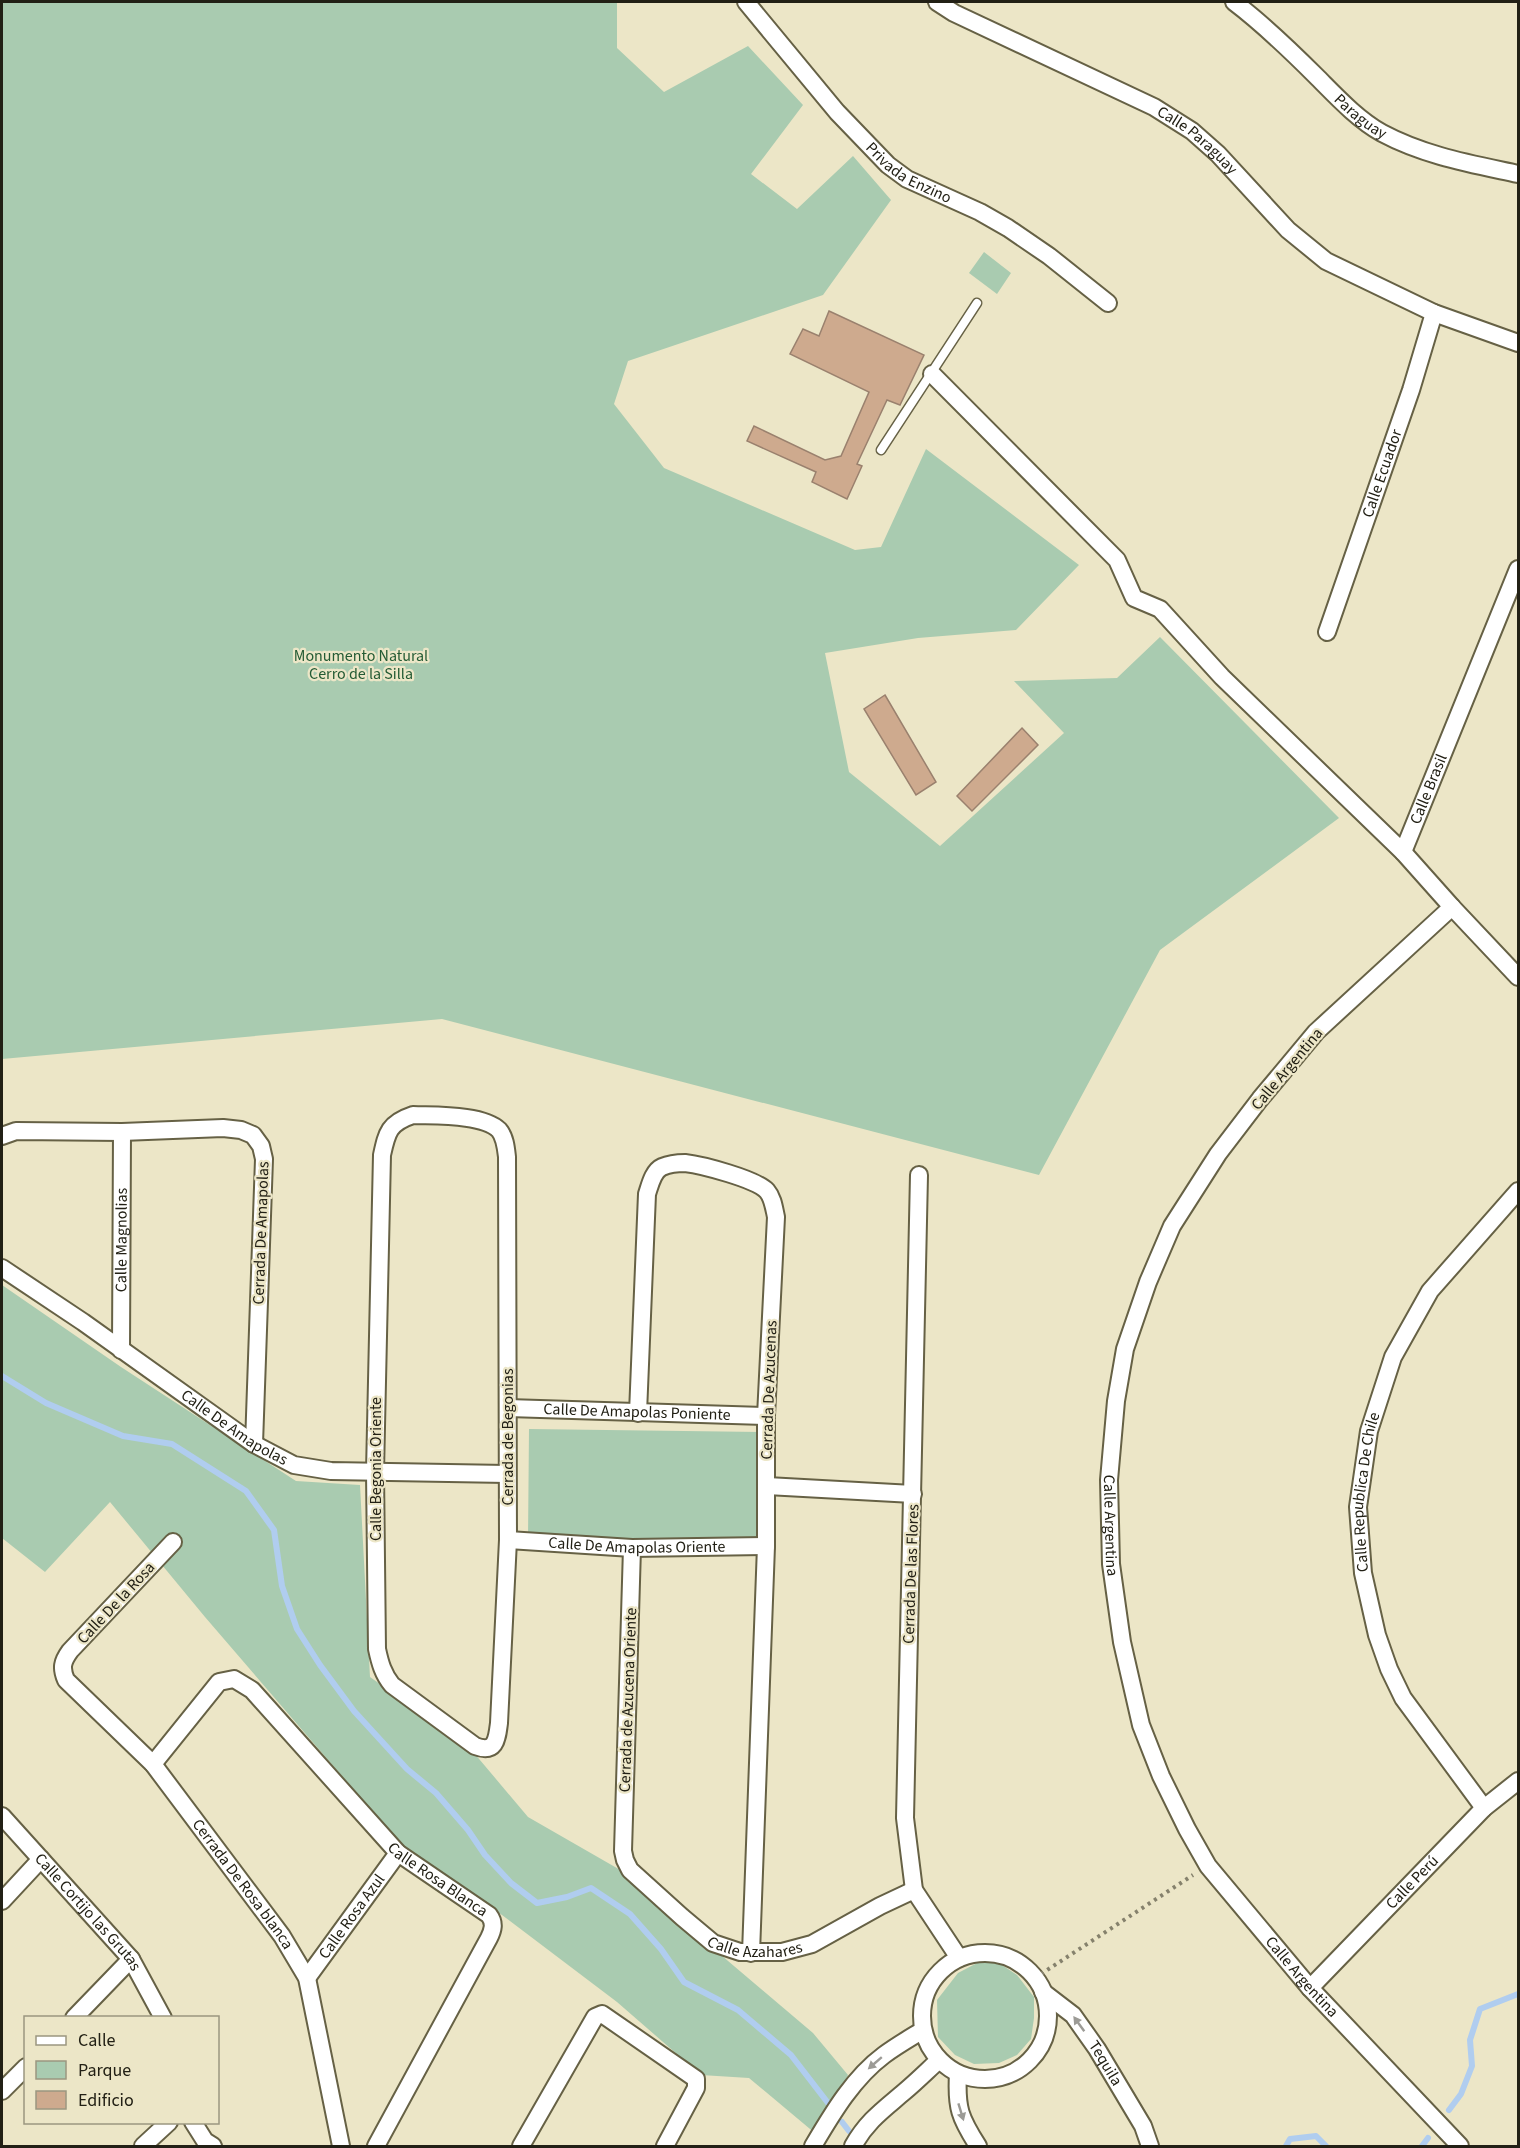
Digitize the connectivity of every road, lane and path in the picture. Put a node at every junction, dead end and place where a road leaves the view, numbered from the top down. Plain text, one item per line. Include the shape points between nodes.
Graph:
1 (747, 2) edge
2 (937, 2) edge
3 (1234, 2) edge
4 (1518, 174) edge
5 (977, 303) dead end
6 (1108, 303) dead end
7 (1434, 313) junction
8 (1518, 343) edge
9 (932, 374) junction
10 (881, 450) dead end
11 (1518, 569) edge
12 (1327, 632) dead end
13 (1403, 852) junction
14 (1452, 907) junction
15 (1518, 977) edge
16 (501, 1131) joint
17 (122, 1132) junction
18 (2, 1136) edge
19 (919, 1175) dead end
20 (1518, 1191) edge
21 (2, 1268) edge
22 (121, 1350) junction
23 (508, 1407) junction
24 (638, 1413) junction
25 (766, 1416) junction
26 (254, 1444) junction
27 (375, 1472) junction
28 (507, 1474) junction
29 (767, 1486) junction
30 (913, 1494) junction
31 (508, 1540) junction
32 (173, 1542) dead end
33 (766, 1546) junction
34 (632, 1548) junction
35 (62, 1665) joint
36 (495, 1743) joint
37 (153, 1764) junction
38 (1518, 1781) edge
39 (1484, 1808) junction
40 (2, 1816) edge
41 (623, 1851) joint
42 (398, 1853) junction
43 (41, 1859) junction
44 (1208, 1866) junction
45 (914, 1890) junction
46 (2, 1901) edge
47 (751, 1953) junction
48 (959, 1958) junction
49 (131, 1959) junction
50 (306, 1978) junction
51 (1039, 1985) junction
52 (1310, 1988) junction
53 (76, 2016) edge
54 (162, 2016) edge
55 (923, 2030) junction
56 (939, 2060) junction
57 (24, 2069) edge
58 (958, 2074) junction
59 (2, 2091) edge
60 (167, 2124) edge
61 (194, 2124) edge
62 (143, 2146) edge
63 (213, 2146) edge
64 (341, 2146) edge
65 (376, 2146) edge
66 (520, 2146) edge
67 (664, 2146) edge
68 (813, 2146) edge
69 (853, 2146) edge
70 (978, 2146) edge
71 (1150, 2146) edge
72 (1460, 2146) edge

1 - 6 street, Privada Enzino via 837,112 888,165 907,179 1008,228
2 - 7 street, Calle Paraguay via 1154,107 1192,131 1218,154 1288,230 1326,261
3 - 4 street, Paraguay via 1350,110 1380,132 1413,148
5 - 9 lane
7 - 8 street, Calle Paraguay
7 - 12 street, Calle Ecuador
9 - 10 lane
9 - 13 street via 1117,560 1134,598 1160,609 1222,677
11 - 13 street, Calle Brasil
13 - 14 street
14 - 15 street
14 - 44 street, Calle Argentina via 1316,1032 1218,1154 1172,1226 1125,1348 1109,1480 1111,1564 1122,1642 1145,1735 1161,1776
16 - 23 street, Cerrada de Begonias via 507,1156
16 - 27 street, Calle Begonia Oriente via 477,1120 413,1115 392,1125 385,1139
17 - 18 street, Cerrada De Amapolas via 16,1131
17 - 22 street, Calle Magnolias
17 - 26 street, Cerrada De Amapolas via 223,1128 253,1135 261,1146 264,1159
19 - 30 street, Cerrada De las Flores
20 - 39 street, Calle Republica De Chile via 1430,1291 1393,1357 1370,1431 1358,1507 1363,1573 1389,1669 1403,1698
21 - 22 street, Calle De Amapolas
22 - 26 street, Calle De Amapolas
23 - 24 street, Calle De Amapolas Poniente
23 - 28 street, Cerrada de Begonias
24 - 25 street, Calle De Amapolas Poniente
24 - 25 street, Cerrada De Azucenas via 647,1194 651,1179 660,1168 685,1163 758,1184 773,1203 776,1217
25 - 29 street, Cerrada De Azucenas
26 - 27 street, Calle De Amapolas via 294,1464 331,1471
27 - 28 street, Calle De Amapolas
27 - 36 street, Calle Begonia Oriente via 376,1632 385,1677 475,1746 490,1748
28 - 31 street, Cerrada de Begonias
29 - 30 street
29 - 33 street, Cerrada De Azucenas
30 - 45 street, Cerrada De las Flores via 905,1818
31 - 34 street, Calle De Amapolas Oriente
31 - 36 street, Cerrada de Begonias
32 - 35 street, Calle De la Rosa via 70,1651
33 - 34 street, Calle De Amapolas Oriente
33 - 47 street, Cerrada De Azucenas
34 - 41 street, Cerrada de Azucena Oriente
35 - 37 street, Cerrada De Rosa blanca via 66,1680
37 - 42 street, Calle Rosa Blanca via 219,1682 234,1679 252,1690
37 - 50 street, Cerrada De Rosa blanca via 282,1936
38 - 39 street, Calle Perú
39 - 52 street, Calle Perú
40 - 43 street, Calle Cortijo las Grutas
41 - 47 street, Calle Azahares via 630,1870 713,1943
42 - 50 street, Calle Rosa Azul
42 - 65 street, Calle Rosa Blanca via 489,1915 493,1930
43 - 46 street
43 - 49 street, Calle Cortijo las Grutas
44 - 51 path
44 - 52 street, Calle Argentina
45 - 47 street, Calle Azahares via 812,1944 782,1952
45 - 48 street, Cerrada De las Flores
48 - 51 street via 975,1953 1000,1955 1023,1965
48 - 55 street via 941,1970 928,1988 922,2008
49 - 53 street
49 - 54 street, Calle Cortijo las Grutas
50 - 64 street, Cerrada De Rosa blanca
51 - 58 street via 1048,2013 1045,2035 1036,2054 1020,2069 1000,2078 979,2080
71 -> 51 street, Tequila via 1143,2126 1097,2049 1073,2015
52 - 72 street, Calle Argentina
55 - 56 street
55 -> 68 street via 864,2072
56 - 58 street
56 - 69 street via 881,2110
57 - 59 street
58 -> 70 street via 960,2114
60 - 62 street
61 - 63 street
66 - 67 street via 598,2014 696,2079 696,2088

